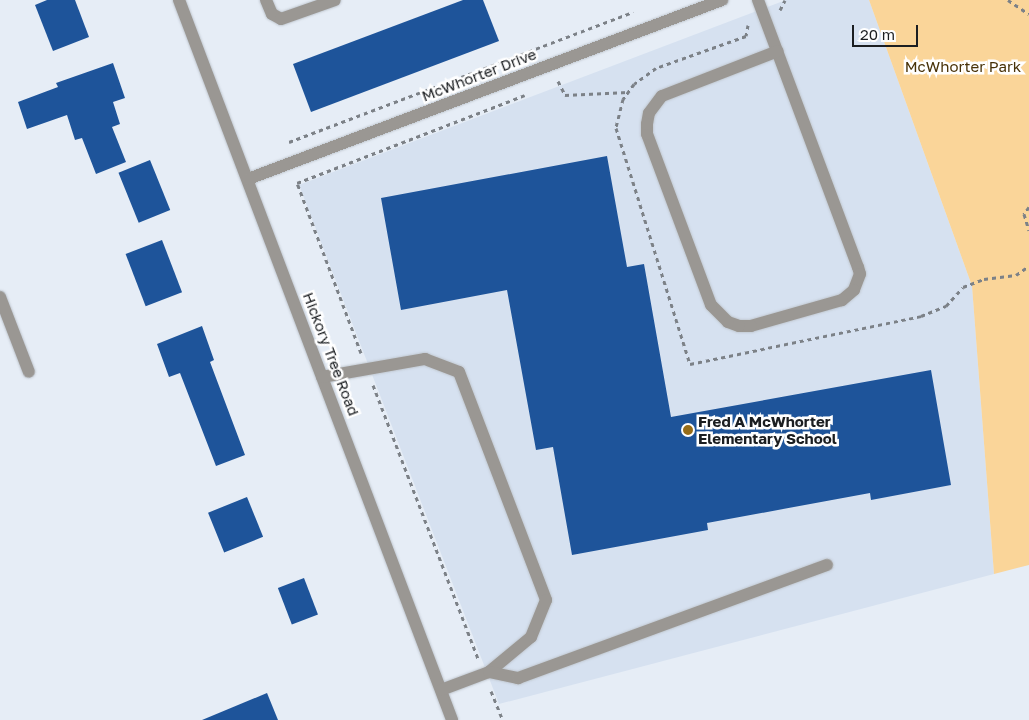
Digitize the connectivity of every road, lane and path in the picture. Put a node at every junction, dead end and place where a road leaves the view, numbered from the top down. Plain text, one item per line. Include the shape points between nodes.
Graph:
1 (179, 0) edge
2 (266, 0) edge
3 (335, 0) edge
4 (722, 0) edge
5 (758, 0) edge
6 (1008, 0) edge
7 (633, 12) dead end
8 (1029, 14) edge
9 (764, 16) junction
10 (778, 51) junction
11 (551, 84) dead end
12 (534, 91) dead end
13 (628, 92) junction
14 (289, 142) dead end
15 (248, 179) junction
16 (1029, 207) edge
17 (1029, 230) edge
18 (1029, 266) edge
19 (0, 297) edge
20 (367, 368) junction
21 (29, 372) dead end
22 (322, 377) junction
23 (827, 565) dead end
24 (487, 673) junction
25 (441, 690) junction
26 (452, 720) edge
27 (503, 720) edge

1 - 15 street, Hickory Tree Road
2 - 3 street via 272,14 282,19
4 - 15 street, McWhorter Drive
5 - 9 street
6 - 8 path
7 - 14 path
9 - 10 street
9 - 13 path via 749,21 746,36 656,68
10 - 10 street via 662,96 651,108 646,124 711,305 723,318 739,326 751,326 842,300 858,283 858,267
11 - 13 path via 559,81 564,95 572,96
12 - 20 path via 297,183
13 - 18 path via 623,99 616,128 690,364 921,316 946,306 963,288 984,279 1016,275
15 - 22 street, Hickory Tree Road
16 - 17 path via 1024,214
19 - 21 street
20 - 22 street
20 - 24 path
20 - 24 street via 425,359 458,372 546,600 531,637
22 - 25 street, Hickory Tree Road
23 - 24 street via 518,678
24 - 25 street
24 - 27 path
25 - 26 street, Hickory Tree Road

